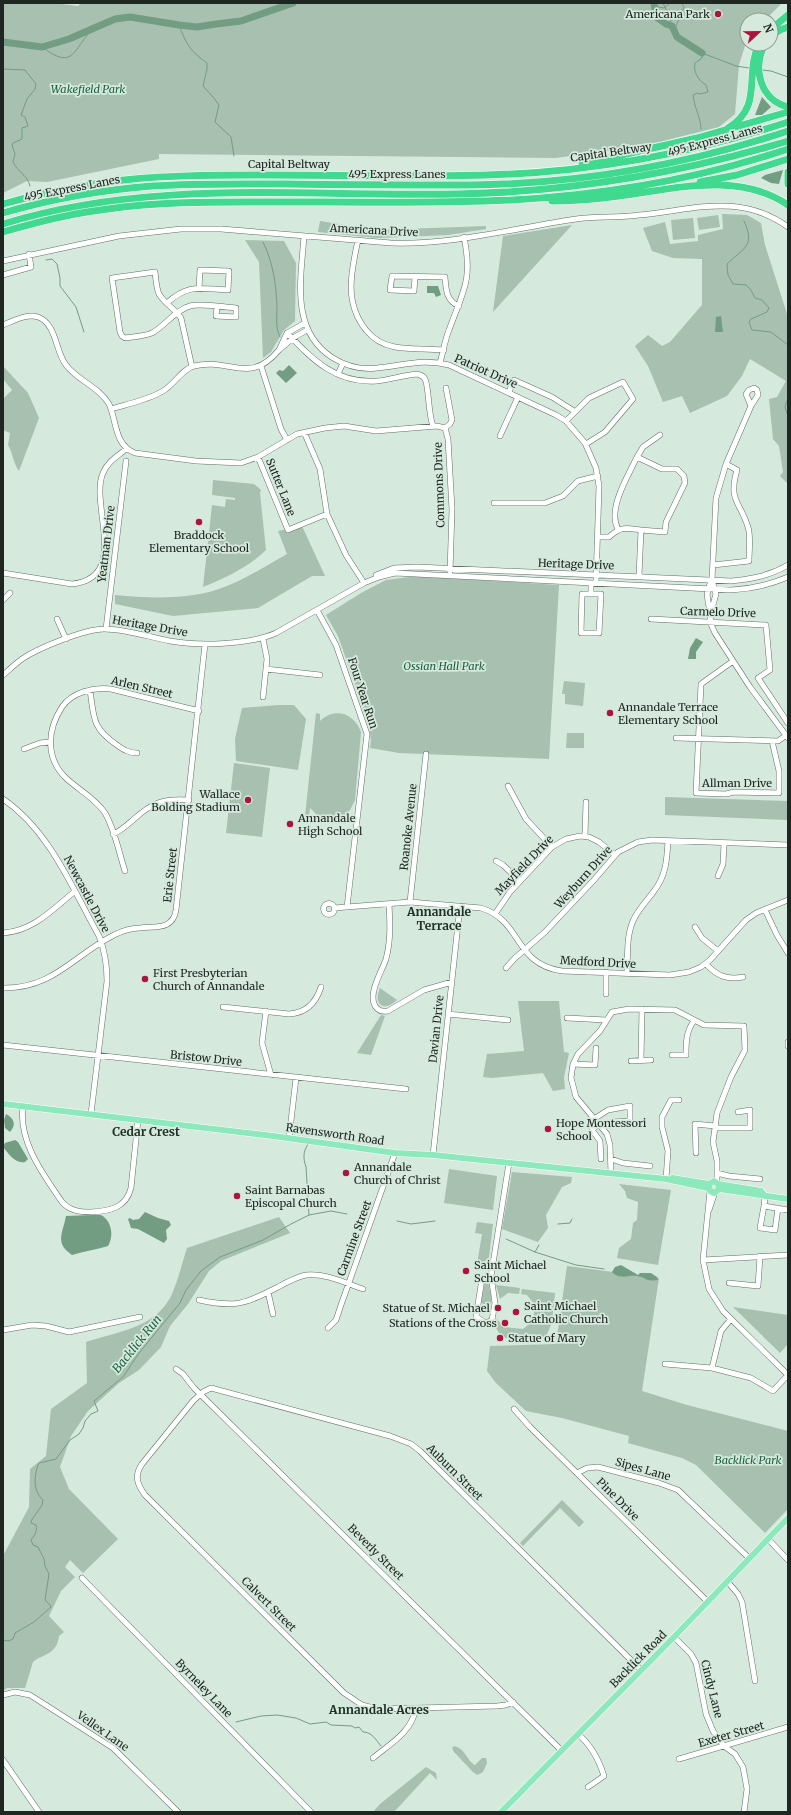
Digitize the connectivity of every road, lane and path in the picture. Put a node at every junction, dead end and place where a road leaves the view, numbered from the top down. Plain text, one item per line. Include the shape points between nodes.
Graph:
1 (788, 15) edge
2 (779, 22) edge
3 (757, 52) edge
4 (758, 52) edge
5 (788, 107) edge
6 (788, 112) edge
7 (788, 122) edge
8 (788, 131) edge
9 (697, 138) junction
10 (788, 141) edge
11 (788, 149) edge
12 (788, 159) edge
13 (788, 172) edge
14 (533, 173) junction
15 (788, 184) edge
16 (689, 186) junction
17 (488, 201) junction
18 (3, 204) edge
19 (788, 205) edge
20 (3, 213) edge
21 (3, 224) edge
22 (788, 227) edge
23 (3, 232) edge
24 (304, 236) junction
25 (464, 237) junction
26 (358, 240) junction
27 (29, 254) junction
28 (3, 261) edge
29 (3, 275) edge
30 (415, 277) junction
31 (200, 289) junction
32 (167, 303) junction
33 (459, 306) junction
34 (217, 307) dead end
35 (178, 313) junction
36 (305, 324) junction
37 (3, 325) edge
38 (307, 330) junction
39 (287, 333) junction
40 (292, 338) junction
41 (279, 350) junction
42 (444, 350) junction
43 (342, 363) junction
44 (440, 363) junction
45 (261, 366) junction
46 (192, 367) junction
47 (338, 374) junction
48 (446, 388) dead end
49 (509, 392) junction
50 (518, 397) junction
51 (751, 406) dead end
52 (111, 409) junction
53 (574, 411) junction
54 (566, 421) junction
55 (433, 426) junction
56 (445, 428) junction
57 (304, 432) junction
58 (660, 435) dead end
59 (500, 436) dead end
60 (287, 440) junction
61 (586, 444) junction
62 (126, 449) junction
63 (258, 457) junction
64 (637, 457) junction
65 (126, 462) dead end
66 (726, 464) junction
67 (598, 476) junction
68 (494, 503) dead end
69 (327, 514) junction
70 (618, 529) junction
71 (641, 530) junction
72 (598, 537) junction
73 (713, 565) junction
74 (788, 565) edge
75 (450, 569) junction
76 (3, 573) edge
77 (449, 575) junction
78 (596, 575) junction
79 (639, 576) junction
80 (788, 577) edge
81 (712, 580) junction
82 (364, 583) junction
83 (594, 583) junction
84 (707, 589) junction
85 (716, 590) junction
86 (10, 593) dead end
87 (591, 594) junction
88 (3, 600) edge
89 (317, 610) junction
90 (711, 612) junction
91 (57, 619) dead end
92 (651, 619) dead end
93 (710, 622) junction
94 (106, 629) junction
95 (263, 638) junction
96 (66, 639) junction
97 (205, 644) junction
98 (733, 661) junction
99 (266, 669) junction
100 (3, 675) edge
101 (320, 675) dead end
102 (90, 690) junction
103 (263, 697) dead end
104 (199, 711) junction
105 (788, 723) edge
106 (788, 736) edge
107 (676, 738) dead end
108 (699, 738) junction
109 (772, 741) junction
110 (50, 742) junction
111 (24, 749) dead end
112 (137, 754) dead end
113 (426, 754) dead end
114 (508, 786) dead end
115 (3, 799) edge
116 (189, 800) junction
117 (586, 802) dead end
118 (113, 834) junction
119 (585, 836) junction
120 (668, 841) junction
121 (724, 844) junction
122 (788, 845) edge
123 (552, 847) junction
124 (615, 855) junction
125 (496, 861) dead end
126 (125, 871) dead end
127 (718, 876) dead end
128 (520, 881) junction
129 (74, 892) junction
130 (788, 900) edge
131 (410, 902) junction
132 (389, 904) junction
133 (460, 906) junction
134 (347, 907) junction
135 (334, 908) dead end
136 (765, 910) junction
137 (495, 914) junction
138 (695, 927) dead end
139 (3, 934) edge
140 (101, 943) junction
141 (524, 951) junction
142 (718, 951) junction
143 (788, 953) edge
144 (706, 964) junction
145 (506, 968) dead end
146 (606, 972) junction
147 (627, 973) junction
148 (743, 977) dead end
149 (452, 982) junction
150 (321, 987) dead end
151 (3, 988) edge
152 (606, 994) dead end
153 (223, 1007) dead end
154 (642, 1009) junction
155 (266, 1012) junction
156 (448, 1014) junction
157 (567, 1018) dead end
158 (508, 1020) dead end
159 (606, 1020) junction
160 (694, 1021) junction
161 (788, 1042) edge
162 (3, 1045) edge
163 (788, 1046) edge
164 (596, 1048) dead end
165 (672, 1055) dead end
166 (98, 1056) junction
167 (641, 1060) junction
168 (651, 1060) dead end
169 (631, 1061) dead end
170 (573, 1064) junction
171 (271, 1075) junction
172 (296, 1078) junction
173 (406, 1089) dead end
174 (679, 1100) dead end
175 (3, 1104) edge
176 (23, 1106) junction
177 (738, 1112) dead end
178 (91, 1114) junction
179 (594, 1119) junction
180 (138, 1120) junction
181 (613, 1122) dead end
182 (600, 1124) junction
183 (715, 1127) junction
184 (289, 1138) junction
185 (395, 1153) junction
186 (696, 1153) dead end
187 (433, 1154) junction
188 (601, 1159) dead end
189 (611, 1159) junction
190 (509, 1163) junction
191 (650, 1166) dead end
192 (611, 1173) junction
193 (717, 1173) junction
194 (666, 1179) junction
195 (760, 1179) dead end
196 (713, 1186) junction
197 (765, 1196) junction
198 (788, 1199) edge
199 (764, 1206) junction
200 (778, 1208) junction
201 (788, 1210) edge
202 (788, 1254) edge
203 (760, 1256) junction
204 (703, 1260) junction
205 (491, 1276) junction
206 (729, 1283) dead end
207 (348, 1284) junction
208 (363, 1289) dead end
209 (268, 1292) junction
210 (199, 1300) dead end
211 (273, 1314) dead end
212 (140, 1317) dead end
213 (731, 1319) junction
214 (328, 1328) dead end
215 (3, 1330) edge
216 (665, 1364) dead end
217 (712, 1368) junction
218 (176, 1369) dead end
219 (788, 1375) edge
220 (201, 1393) junction
221 (514, 1409) dead end
222 (577, 1473) junction
223 (788, 1518) edge
224 (768, 1539) junction
225 (749, 1558) junction
226 (788, 1560) edge
227 (82, 1578) dead end
228 (727, 1582) junction
229 (708, 1602) junction
230 (674, 1637) junction
231 (641, 1670) junction
232 (755, 1681) dead end
233 (3, 1695) edge
234 (513, 1702) junction
235 (416, 1708) junction
236 (788, 1728) edge
237 (578, 1734) junction
238 (724, 1746) junction
239 (561, 1750) junction
240 (373, 1758) dead end
241 (679, 1759) dead end
242 (3, 1760) edge
243 (588, 1787) dead end
244 (39, 1812) edge
245 (178, 1812) edge
246 (311, 1812) edge
247 (501, 1812) edge
248 (744, 1812) edge

1 - 2 highway
3 - 9 highway via 753,63 748,107 740,118 724,130
4 - 5 highway via 762,86 773,100
6 - 9 highway
7 - 14 highway, Capital Beltway via 673,153 593,167
8 - 20 highway, 495 Express Lanes via 687,160 577,178 471,185 174,185 92,193
9 - 14 highway
10 - 21 highway, 495 Express Lanes via 682,169 551,189 456,194 161,195 82,205
11 - 17 highway via 712,170 646,184 567,195
12 - 16 highway
13 - 15 highway
14 - 18 highway, Capital Beltway via 457,176 162,176 76,187
16 - 17 highway via 592,199
16 - 19 highway via 741,187 762,192
17 - 23 highway via 168,203 81,213
22 - 25 street, Americana Drive via 773,217 753,209 723,205 624,217 578,218
24 - 26 street, Americana Drive
24 - 27 street, Americana Drive via 181,229 119,236
24 - 36 street, Patriot Drive via 300,300
25 - 26 street, Americana Drive via 414,243
25 - 33 street via 468,269 466,288
26 - 42 street via 351,272 351,292 355,312 365,328 374,338 390,346
27 - 28 street, Americana Drive
27 - 29 street via 31,267
30 - 30 street via 414,291 390,290 392,276
30 - 33 street via 445,277 449,298
31 - 31 street via 228,290 229,271 200,270
31 - 32 street via 183,290
32 - 35 street
32 - 35 street via 158,292 155,272 112,278 120,332 123,337 152,333
33 - 42 street
34 - 35 street via 190,306
35 - 46 street
36 - 38 street, Patriot Drive
36 - 39 street
37 - 52 street via 31,316 45,320 67,366 100,394
38 - 40 street
38 - 43 street, Patriot Drive via 322,350
39 - 40 street
39 - 41 street
40 - 41 street
40 - 47 street via 314,360
41 - 45 street
42 - 44 street
43 - 44 street, Patriot Drive via 367,369 418,362
43 - 47 street
44 - 49 street, Patriot Drive
45 - 46 street via 245,369 208,365
45 - 60 street via 281,429
46 - 52 street via 161,393
47 - 55 street via 374,381 413,374 422,376 426,382
48 - 56 street via 452,420
49 - 50 street, Patriot Drive
49 - 53 street via 514,380 552,397
50 - 54 street, Patriot Drive
50 - 59 street
51 - 66 street
52 - 62 street via 118,434
53 - 54 street
53 - 61 street via 589,398 623,382 633,399 605,432
54 - 61 street, Patriot Drive
55 - 56 street, Commons Drive
55 - 57 street, Commons Drive via 371,431 339,426
56 - 75 street, Commons Drive via 448,439 452,509
57 - 60 street, Commons Drive
57 - 69 street via 320,469
58 - 64 street via 643,447
60 - 63 street, Commons Drive
61 - 67 street, Patriot Drive
62 - 63 street, Commons Drive via 135,453 200,462 241,463
62 - 76 street via 110,461 101,478 105,550 102,563 94,574 83,582 72,584
63 - 69 street, Sutter Lane via 288,530
64 - 70 street via 615,506 614,518
64 - 71 street via 662,469 677,469 684,476 685,483 666,522 665,532
65 - 94 street, Yeatman Drive
66 - 73 street via 716,498
66 - 73 street via 737,470 733,483 734,495 749,528 749,561
67 - 68 street via 578,481 563,496 546,503
67 - 72 street, Patriot Drive
69 - 82 street via 346,555
70 - 71 street
70 - 72 street via 609,537
71 - 79 street
72 - 78 street, Patriot Drive
73 - 81 street
74 - 81 street, Heritage Drive via 768,575 752,579
75 - 77 street, Commons Drive
75 - 78 street, Heritage Drive
75 - 82 street, Heritage Drive via 394,568
77 - 82 street, Heritage Drive via 395,573
77 - 83 street, Heritage Drive
78 - 79 street, Heritage Drive
78 - 83 street, Patriot Drive
79 - 81 street, Heritage Drive
80 - 85 street, Heritage Drive via 755,588
81 - 84 street
81 - 85 street
82 - 89 street, Heritage Drive
83 - 84 street, Heritage Drive
83 - 87 street, Patriot Drive
84 - 85 street, Heritage Drive
84 - 90 street
85 - 90 street
86 - 88 street
87 - 87 street via 582,594 581,632 599,633 601,594
89 - 95 street, Heritage Drive
89 - 134 street, Four Year Run via 336,645 367,734
90 - 93 street
91 - 96 street
92 - 93 street, Carmelo Drive
93 - 98 street
93 - 105 street, Carmelo Drive via 766,625 770,670 758,678
94 - 96 street, Heritage Drive via 90,630
94 - 97 street, Heritage Drive via 171,641
95 - 97 street, Heritage Drive
95 - 99 street via 267,653
96 - 100 street, Heritage Drive via 29,655
97 - 104 street, Erie Street
98 - 106 street
98 - 108 street, Allman Drive via 700,684
99 - 101 street
99 - 103 street
102 - 104 street, Arlen Street via 111,689
102 - 110 street, Arlen Street via 73,696 63,706 53,724
102 - 112 street via 99,730 126,751
104 - 116 street, Erie Street
106 - 109 street via 780,741
107 - 108 street
108 - 109 street
108 - 109 street, Allman Drive via 696,793 779,793 779,771
110 - 111 street
110 - 118 street, Arlen Street via 54,761 60,771 102,809
113 - 131 street, Roanoke Avenue
114 - 123 street via 526,819
115 - 129 street, Newcastle Drive via 22,813 38,830
116 - 118 street via 172,799 152,805
116 - 140 street, Erie Street via 174,919 163,927 124,931
117 - 119 street
118 - 126 street, Arlen Street
119 - 123 street, Mayfield Drive via 566,838
119 - 124 street via 599,842
120 - 121 street, Weyburn Drive
120 - 124 street, Weyburn Drive via 638,842 626,846
120 - 147 street via 666,866 661,881 639,910 632,924 628,938
121 - 122 street, Weyburn Drive
121 - 127 street via 723,864
123 - 128 street, Mayfield Drive
124 - 141 street, Weyburn Drive via 593,882
125 - 128 street
128 - 137 street, Mayfield Drive
129 - 139 street via 38,922 21,930
129 - 140 street, Newcastle Drive
130 - 136 street, Medford Drive
131 - 132 street, Medford Drive
131 - 133 street, Medford Drive
132 - 134 street, Medford Drive
132 - 149 street via 390,938 374,992 376,1008 388,1011 424,990
133 - 137 street, Medford Drive via 481,908
133 - 149 street, Davian Drive
134 - 135 street, Medford Drive
136 - 142 street, Medford Drive via 741,924
136 - 143 street
137 - 141 street, Medford Drive via 508,926
138 - 142 street via 702,938
140 - 151 street, Erie Street via 64,970 46,979 26,986
140 - 166 street, Newcastle Drive via 107,976
141 - 145 street, Weyburn Drive
141 - 146 street, Medford Drive via 535,962 554,970
142 - 144 street, Medford Drive
144 - 147 street, Medford Drive via 682,974
144 - 148 street via 722,976
146 - 147 street, Medford Drive
146 - 152 street
149 - 156 street, Davian Drive
150 - 155 street via 316,1000 304,1010 289,1014
153 - 155 street
154 - 159 street via 612,1012
154 - 160 street via 675,1010
154 - 167 street
155 - 171 street via 262,1043
156 - 158 street
156 - 187 street, Davian Drive
157 - 159 street
159 - 170 street
160 - 165 street via 686,1040 686,1055
160 - 183 street via 704,1025 744,1026 745,1050 725,1092
161 - 163 street
162 - 166 street, Bristow Drive
164 - 170 street via 595,1065
166 - 171 street, Bristow Drive
166 - 178 street, Newcastle Drive
167 - 168 street
167 - 169 street
170 - 179 street via 572,1089
171 - 172 street, Bristow Drive
172 - 173 street, Bristow Drive
172 - 184 street
174 - 194 street via 671,1100 662,1117 668,1151
175 - 176 main road, Ravensworth Road
176 - 178 main road, Ravensworth Road
176 - 180 street via 24,1133 32,1152 62,1202 68,1208 77,1211 111,1210 121,1205 128,1197
177 - 183 street via 750,1110 750,1128
178 - 180 main road, Ravensworth Road
179 - 181 street via 608,1110 630,1106 630,1120
179 - 182 street
180 - 184 main road, Ravensworth Road
182 - 188 street via 592,1130 600,1141
182 - 189 street via 609,1140
183 - 186 street via 695,1124
183 - 193 street via 713,1142
184 - 185 main road, Ravensworth Road
185 - 187 main road, Ravensworth Road
185 - 207 street, Carmine Street
187 - 190 main road, Ravensworth Road
189 - 191 street
189 - 192 street
190 - 192 main road, Ravensworth Road
190 - 205 street
192 - 194 main road, Ravensworth Road
193 - 195 street
193 - 196 street
194 - 196 main road, Ravensworth Road via 680,1178
196 - 197 main road, Ravensworth Road
196 - 204 street
197 - 198 main road, Ravensworth Road
197 - 199 street
199 - 200 street
199 - 200 street via 760,1228 775,1230
200 - 201 street
202 - 203 street
203 - 204 street
203 - 206 street via 758,1286
204 - 213 street via 709,1289 719,1307
205 - 205 street via 482,1279 476,1317 486,1323 492,1320 495,1308
207 - 208 street
207 - 209 street via 327,1277 306,1276 291,1280
207 - 214 street, Carmine Street via 336,1320
209 - 210 street via 234,1305
209 - 211 street
212 - 215 street via 69,1332 32,1325
213 - 217 street via 720,1331
213 - 219 street
216 - 217 street
217 - 219 street via 751,1378 773,1391
218 - 220 street, Beverly Street
220 - 231 street, Auburn Street via 215,1388 411,1444
220 - 234 street, Beverly Street
220 - 235 street, Calvert Street via 142,1464 137,1477 141,1489 152,1503 349,1698 377,1709
221 - 222 street, Pine Drive
222 - 225 street, Sipes Lane via 587,1468 598,1467 672,1487 686,1496
222 - 229 street, Pine Drive
223 - 224 main road, Backlick Road
224 - 225 main road, Backlick Road
224 - 226 street
225 - 228 main road, Backlick Road
227 - 246 street, Byrneley Lane
228 - 229 main road, Backlick Road
228 - 232 street via 742,1602
229 - 230 main road, Backlick Road
230 - 231 main road, Backlick Road
230 - 238 street, Cindy Lane via 694,1658 706,1714 716,1737
231 - 237 main road, Backlick Road
233 - 245 street, Vellex Lane via 15,1692 30,1695 109,1745
234 - 235 street, Calvert Street via 497,1706
234 - 239 street, Beverly Street
235 - 240 street via 413,1721 406,1731
236 - 238 street, Exeter Street
237 - 239 main road, Backlick Road
237 - 243 street via 587,1741 600,1763 604,1776
238 - 241 street, Exeter Street
238 - 248 street, Cindy Lane via 739,1759 745,1774 747,1789
239 - 247 main road, Backlick Road
242 - 244 street

